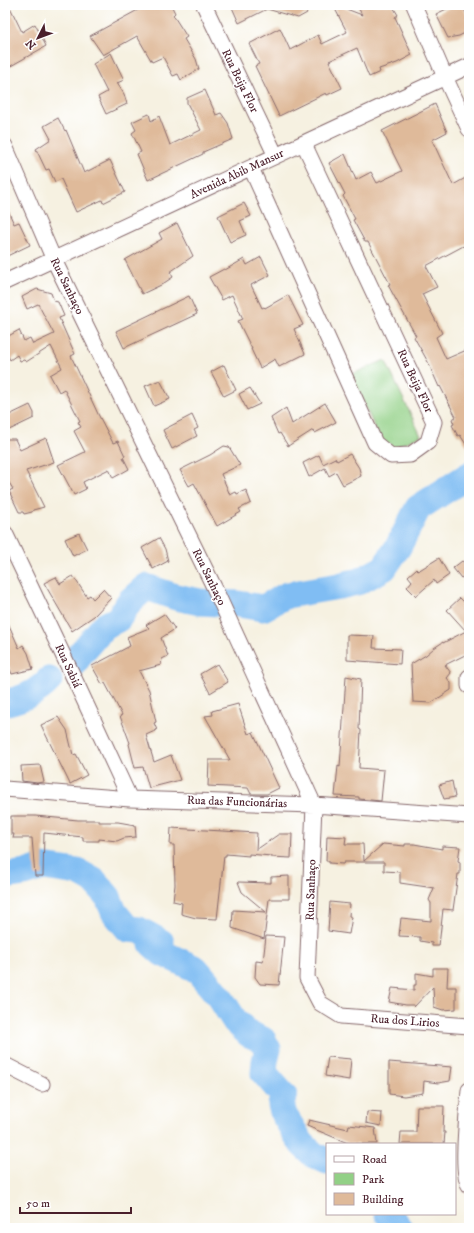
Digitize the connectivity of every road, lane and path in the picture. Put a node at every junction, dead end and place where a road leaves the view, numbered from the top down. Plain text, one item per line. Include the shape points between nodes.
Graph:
1 (204, 5) edge
2 (414, 5) edge
3 (469, 66) edge
4 (445, 77) junction
5 (469, 129) edge
6 (304, 144) junction
7 (5, 146) edge
8 (276, 156) junction
9 (251, 168) junction
10 (54, 260) junction
11 (5, 282) edge
12 (5, 533) edge
13 (469, 677) edge
14 (469, 686) edge
15 (5, 789) edge
16 (130, 799) junction
17 (314, 805) junction
18 (469, 816) edge
19 (341, 1016) joint
20 (469, 1026) edge
21 (5, 1065) edge
22 (42, 1084) dead end
23 (469, 1090) edge
24 (469, 1185) edge

1 - 8 street, Rua Beija Flor
2 - 4 street
3 - 4 street, Avenida Abib Mansur
4 - 5 street
4 - 6 street, Avenida Abib Mansur
6 - 8 street, Avenida Abib Mansur
6 - 9 street, Rua Beija Flor via 434,422 428,442 410,455 390,456 375,443
7 - 10 street, Rua Sanhaço
8 - 9 street, Avenida Abib Mansur
9 - 10 street, Avenida Abib Mansur
10 - 11 street, Avenida Abib Mansur
10 - 17 street, Rua Sanhaço via 214,587
12 - 16 street, Rua Sabiá
13 - 14 street
15 - 16 street, Rua das Funcionárias
16 - 17 street, Rua das Funcionárias
17 - 18 street, Rua das Funcionárias
17 - 19 street, Rua Sanhaço via 307,978 320,1003
19 - 20 street, Rua dos Lirios
21 - 22 street
23 - 24 street via 465,1157 466,1182

